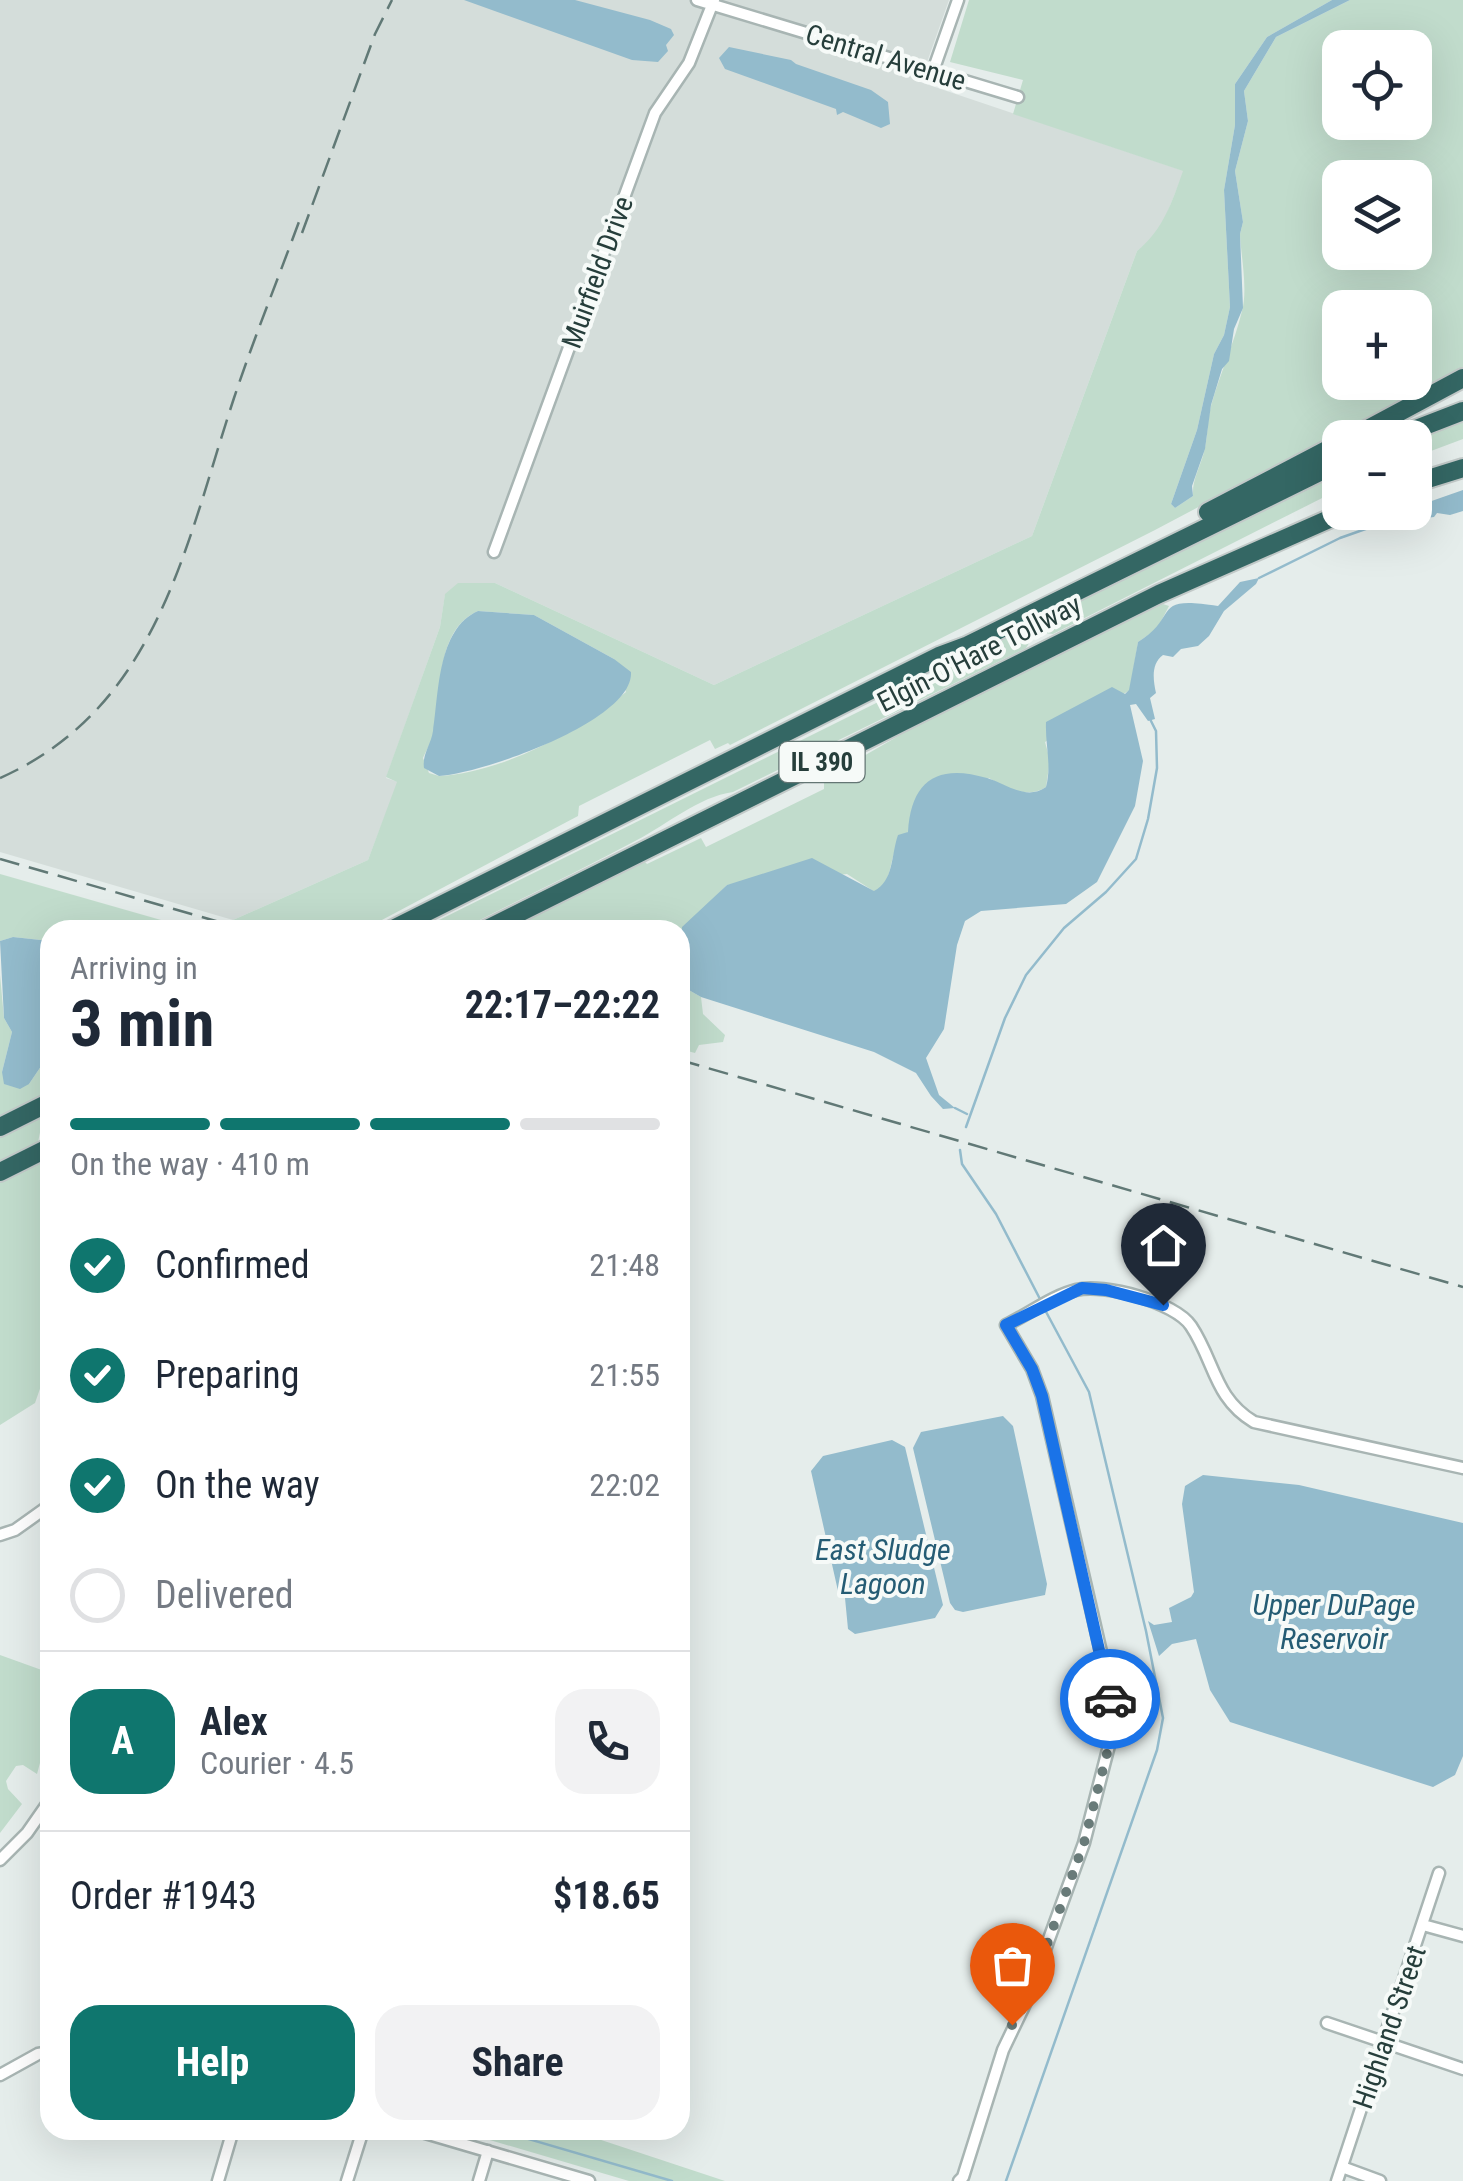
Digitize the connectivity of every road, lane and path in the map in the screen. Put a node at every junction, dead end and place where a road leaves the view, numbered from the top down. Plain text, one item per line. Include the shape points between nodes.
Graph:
1 (697, 0) edge
2 (958, 0) edge
3 (713, 2) edge
4 (932, 71) junction
5 (1018, 97) dead end
6 (1463, 378) edge
7 (1463, 410) edge
8 (1385, 420) edge
9 (1432, 422) edge
10 (1322, 452) edge
11 (1463, 468) edge
12 (1322, 471) edge
13 (1432, 478) edge
14 (1322, 522) edge
15 (494, 552) dead end
16 (939, 656) junction
17 (410, 920) edge
18 (505, 920) edge
19 (40, 1099) edge
20 (40, 1107) edge
21 (0, 1118) edge
22 (0, 1128) edge
23 (40, 1152) edge
24 (0, 1172) edge
25 (1463, 1468) edge
26 (40, 1511) edge
27 (0, 1535) edge
28 (40, 1822) edge
29 (0, 1860) edge
30 (1439, 1873) dead end
31 (1423, 1925) junction
32 (1463, 1936) edge
33 (1326, 2023) dead end
34 (1383, 2043) junction
35 (40, 2054) edge
36 (1463, 2069) edge
37 (0, 2075) edge
38 (230, 2140) edge
39 (361, 2140) edge
40 (450, 2140) edge
41 (488, 2151) junction
42 (1342, 2168) junction
43 (218, 2181) edge
44 (348, 2181) edge
45 (479, 2181) edge
46 (589, 2181) edge
47 (959, 2181) edge
48 (1337, 2181) edge
49 (1380, 2181) edge

1 - 3 street, Central Avenue
2 - 4 street
3 - 4 street, Central Avenue
3 - 15 street, Muirfield Drive via 689,63 655,114
4 - 5 street, Central Avenue
6 - 8 highway
7 - 9 highway
10 - 16 highway
11 - 13 highway
12 - 16 highway
14 - 18 highway, Elgin-O'Hare Tollway / IL 390 via 1230,561
16 - 17 highway, Elgin-O'Hare Tollway / IL 390
19 - 21 highway
20 - 22 highway
23 - 24 highway
25 - 47 street via 1254,1422 1224,1396 1191,1326 1142,1298 1074,1290 1006,1325 1042,1396 1110,1691 1112,1734 1084,1843
26 - 27 street
28 - 29 street
30 - 31 street, Highland Street
31 - 32 street
31 - 34 street, Highland Street
33 - 34 street
34 - 36 street
34 - 42 street, Highland Street
35 - 37 street
38 - 43 street
39 - 44 street
40 - 41 street
41 - 45 street
41 - 46 street
42 - 48 street, Highland Street
42 - 49 street

